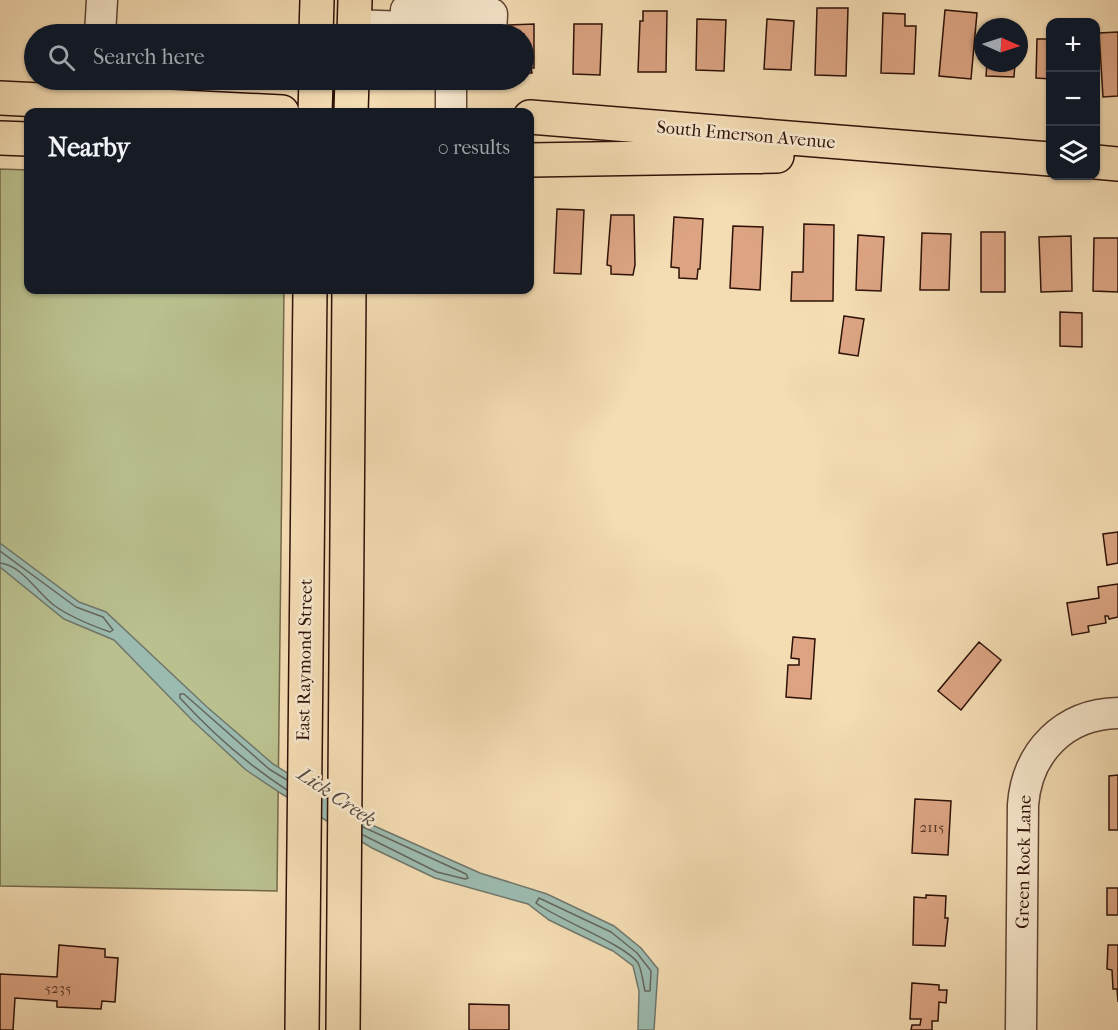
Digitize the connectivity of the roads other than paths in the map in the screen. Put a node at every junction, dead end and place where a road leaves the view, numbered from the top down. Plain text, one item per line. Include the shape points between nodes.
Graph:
1 (102, 0) edge
2 (317, 0) edge
3 (354, 20) edge
4 (101, 24) edge
5 (316, 24) edge
6 (415, 24) edge
7 (316, 90) edge
8 (352, 90) edge
9 (452, 90) edge
10 (96, 91) edge
11 (0, 98) edge
12 (247, 108) edge
13 (315, 108) edge
14 (351, 108) edge
15 (451, 108) edge
16 (534, 117) edge
17 (0, 138) edge
18 (24, 139) edge
19 (963, 153) junction
20 (1046, 159) edge
21 (534, 160) edge
22 (1100, 162) edge
23 (1118, 164) edge
24 (310, 294) edge
25 (350, 294) edge
26 (1118, 713) edge
27 (302, 1030) edge
28 (343, 1030) edge
29 (1021, 1030) edge

1 - 4 street
2 - 5 main road
3 - 6 street
7 - 13 main road
8 - 14 main road
9 - 15 street
10 - 11 main road
10 - 12 main road
16 - 19 main road, South Emerson Avenue
17 - 18 main road
19 - 20 main road, South Emerson Avenue
19 - 21 main road, South Emerson Avenue
22 - 23 main road
24 - 27 main road, East Raymond Street
25 - 28 main road
26 - 29 street, Green Rock Lane via 1080,720 1054,735 1035,758 1028,776 1023,805

